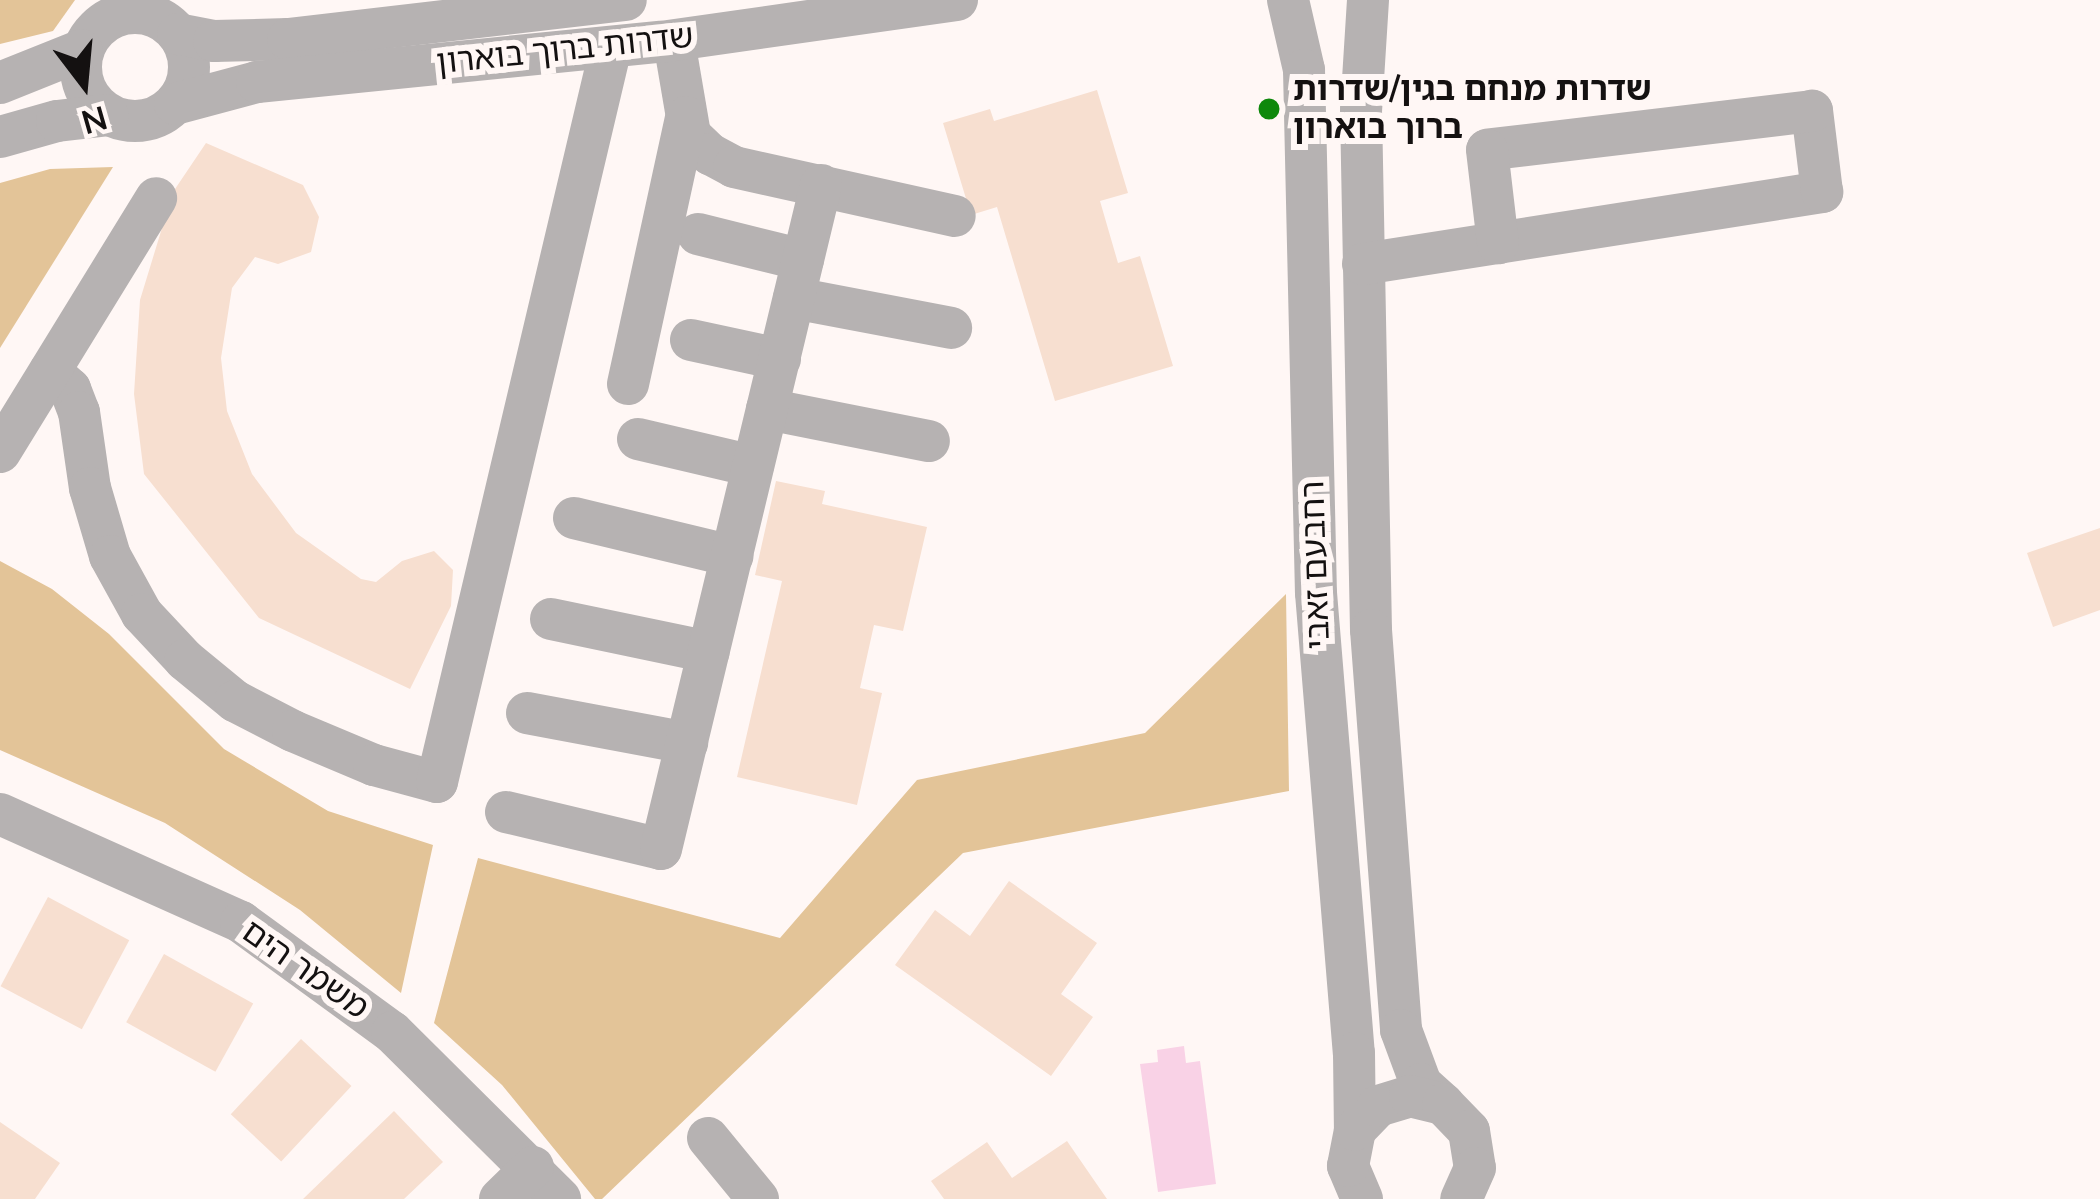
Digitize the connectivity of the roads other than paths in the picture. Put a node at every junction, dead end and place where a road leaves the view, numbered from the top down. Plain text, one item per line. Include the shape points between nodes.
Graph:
1 (626, 0) edge
2 (957, 0) edge
3 (1288, 0) edge
4 (1307, 0) edge
5 (1322, 0) edge
6 (1368, 0) edge
7 (159, 17) edge
8 (93, 26) edge
9 (674, 40) junction
10 (611, 47) junction
11 (0, 83) edge
12 (175, 104) junction
13 (108, 115) junction
14 (686, 117) junction
15 (0, 137) edge
16 (821, 185) junction
17 (155, 198) dead end
18 (955, 215) dead end
19 (698, 234) dead end
20 (1498, 243) junction
21 (1364, 264) junction
22 (799, 279) junction
23 (951, 328) dead end
24 (691, 340) dead end
25 (780, 359) junction
26 (50, 370) junction
27 (628, 384) dead end
28 (767, 409) junction
29 (638, 440) dead end
30 (929, 442) dead end
31 (0, 452) edge
32 (753, 466) junction
33 (574, 518) dead end
34 (732, 556) junction
35 (551, 620) dead end
36 (709, 652) junction
37 (527, 713) dead end
38 (687, 742) junction
39 (506, 812) dead end
40 (0, 814) edge
41 (1443, 1104) junction
42 (1355, 1130) junction
43 (708, 1138) dead end
44 (546, 1183) edge
45 (1347, 1194) edge
46 (500, 1199) edge
47 (758, 1199) edge
48 (1461, 1199) edge

1 - 7 street, שדרות ברוך בוארון via 288,39 214,41
2 - 9 street, שדרות ברוך בוארון
3 - 42 street, רחבעם זאבי via 1304,70 1316,593
4 - 5 street
6 - 21 street, רחבעם זאבי
7 - 8 street via 122,13
7 - 12 street via 189,55
8 - 11 street
8 - 13 street via 84,87
9 - 10 street, שדרות ברוך בוארון
9 - 14 street
10 - 12 street, שדרות ברוך בוארון via 257,82
10 - 26 street via 436,782 293,731 235,701 184,660 142,614 110,556 89,488 80,412
12 - 13 street via 146,121
13 - 15 street
14 - 16 street via 690,135 734,166
14 - 27 street
16 - 18 street
16 - 22 street
17 - 26 street
19 - 22 street
20 - 20 street via 1822,192 1812,111 1486,150
20 - 21 street
21 - 41 street, רחבעם זאבי via 1371,630 1401,1030 1421,1084
22 - 23 street
22 - 25 street
24 - 25 street
25 - 28 street
26 - 31 street
28 - 30 street
28 - 32 street
29 - 32 street
32 - 34 street
33 - 34 street
34 - 36 street
35 - 36 street
36 - 38 street
37 - 38 street
38 - 39 street via 661,849
40 - 44 street, משמר הים via 241,922 392,1032
41 - 42 street via 1394,1099
41 - 48 street, רחבעם זאבי via 1475,1149
42 - 45 street, רחבעם זאבי
43 - 47 street
44 - 46 street

